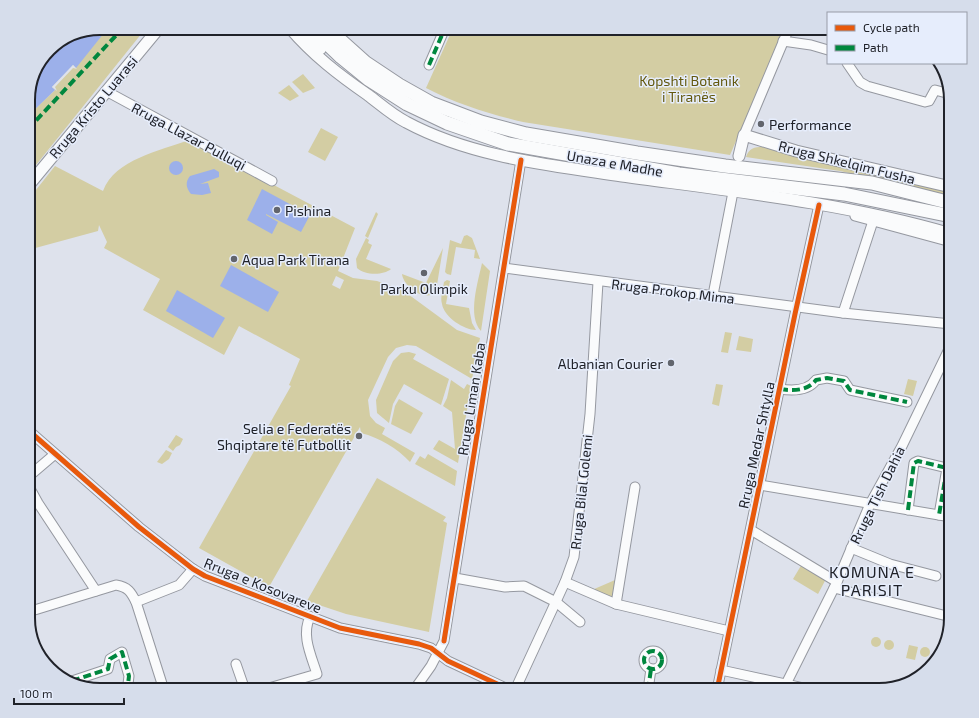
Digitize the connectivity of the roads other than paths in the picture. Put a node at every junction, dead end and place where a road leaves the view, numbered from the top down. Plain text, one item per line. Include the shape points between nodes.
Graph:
1 (153, 35) edge
2 (297, 35) edge
3 (306, 35) edge
4 (318, 35) edge
5 (334, 35) edge
6 (346, 35) edge
7 (442, 35) edge
8 (786, 35) edge
9 (783, 41) junction
10 (827, 50) edge
11 (848, 64) edge
12 (429, 65) dead end
13 (106, 91) junction
14 (943, 93) edge
15 (450, 118) junction
16 (744, 135) junction
17 (739, 156) dead end
18 (521, 160) junction
19 (35, 177) edge
20 (272, 181) dead end
21 (944, 185) edge
22 (734, 190) junction
23 (944, 201) edge
24 (819, 205) junction
25 (831, 207) junction
26 (944, 215) edge
27 (873, 221) junction
28 (944, 232) edge
29 (944, 240) edge
30 (504, 268) junction
31 (598, 282) junction
32 (713, 295) junction
33 (796, 307) junction
34 (843, 313) junction
35 (944, 323) edge
36 (944, 359) edge
37 (780, 389) junction
38 (907, 402) dead end
39 (35, 436) edge
40 (55, 454) junction
41 (944, 467) edge
42 (35, 471) edge
43 (760, 486) junction
44 (635, 487) dead end
45 (944, 488) edge
46 (35, 498) edge
47 (870, 504) junction
48 (908, 510) junction
49 (940, 515) junction
50 (944, 516) edge
51 (751, 530) junction
52 (851, 548) junction
53 (193, 569) junction
54 (936, 576) dead end
55 (455, 578) junction
56 (565, 582) junction
57 (836, 585) junction
58 (96, 591) junction
59 (136, 602) junction
60 (556, 602) junction
61 (616, 604) junction
62 (35, 610) edge
63 (944, 615) edge
64 (310, 617) junction
65 (580, 622) dead end
66 (730, 631) junction
67 (438, 654) junction
68 (236, 664) dead end
69 (651, 669) dead end
70 (721, 670) junction
71 (77, 679) edge
72 (294, 681) joint
73 (128, 683) edge
74 (162, 683) edge
75 (242, 683) edge
76 (287, 683) edge
77 (419, 683) edge
78 (495, 683) edge
79 (518, 683) edge
80 (649, 683) edge
81 (718, 683) edge
82 (770, 683) edge
83 (787, 683) edge

1 - 13 main road, Rruga Kristo Luarasi
2 - 18 main road via 320,60 405,122 452,142
3 - 15 highway via 328,56 356,77 436,123
4 - 15 highway, Unaza e Madhe via 368,79 407,104
5 - 15 highway, Unaza e Madhe via 386,76 431,103
6 - 15 highway via 398,77 449,106
7 - 12 street
8 - 9 street
9 - 10 street
9 - 16 street
11 - 14 street via 862,84 906,98 926,102 933,91
13 - 19 main road, Rruga Kristo Luarasi
13 - 20 street, Rruga Llazar Pulluqi
15 - 23 highway, Unaza e Madhe via 481,122 526,134 725,166 872,184
15 - 26 highway, Unaza e Madhe via 502,142 536,150 679,174 844,194
16 - 17 main road
16 - 21 main road, Rruga Shkelqim Fusha via 796,151
18 - 22 main road
18 - 30 street, Rruga Liman Kaba
22 - 24 main road
22 - 32 street
24 - 25 main road
24 - 33 street, Rruga Medar Shtylla
25 - 27 street
25 - 28 main road via 880,215
27 - 29 street
27 - 34 street
30 - 31 street, Rruga Prokop Mima
30 - 55 street, Rruga Liman Kaba
31 - 32 street, Rruga Prokop Mima
31 - 56 street, Rruga Bilal Golemi via 590,414 580,506 574,557
32 - 33 street, Rruga Prokop Mima
33 - 34 street, Rruga Prokop Mima
33 - 37 street, Rruga Medar Shtylla
34 - 35 street, Rruga Prokop Mima
36 - 47 street, Rruga Tish Dahia via 902,446
37 - 38 street, Rruga Medar Shtylla via 805,389 816,380 827,378 844,381 850,390
37 - 43 street, Rruga Medar Shtylla
39 - 40 street, Rruga e Kosovareve
40 - 42 street
40 - 53 street, Rruga e Kosovareve via 139,527
41 - 48 street via 918,461 914,463
43 - 47 street
43 - 51 street, Rruga Medar Shtylla
44 - 61 street
45 - 49 street
46 - 58 street
47 - 48 street
47 - 52 street, Rruga Tish Dahia
48 - 49 street
49 - 50 street
51 - 57 street
51 - 66 street, Rruga Medar Shtylla
52 - 54 street via 890,564
52 - 57 street, Rruga Tish Dahia
53 - 59 street via 179,585
53 - 64 street, Rruga e Kosovareve
55 - 60 street via 505,587 524,586
55 - 67 street, Rruga Liman Kaba via 444,641
56 - 60 street, Rruga Bilal Golemi
56 - 61 street
57 - 63 street
57 - 83 street, Rruga Tish Dahia
58 - 59 street via 116,585 125,587
58 - 62 street
59 - 74 street
60 - 65 street
60 - 79 street, Rruga Bilal Golemi
61 - 66 street
64 - 67 street, Rruga e Kosovareve via 345,629 419,644 431,648
64 - 72 street via 307,640 317,674
66 - 70 street, Rruga Medar Shtylla
67 - 77 street, Rruga Liman Kaba
67 - 78 street, Rruga e Kosovareve
68 - 75 street
69 - 80 street
70 - 81 street, Rruga Medar Shtylla
70 - 82 street
71 - 73 street via 108,669 110,659 122,652 129,676
72 - 76 street

